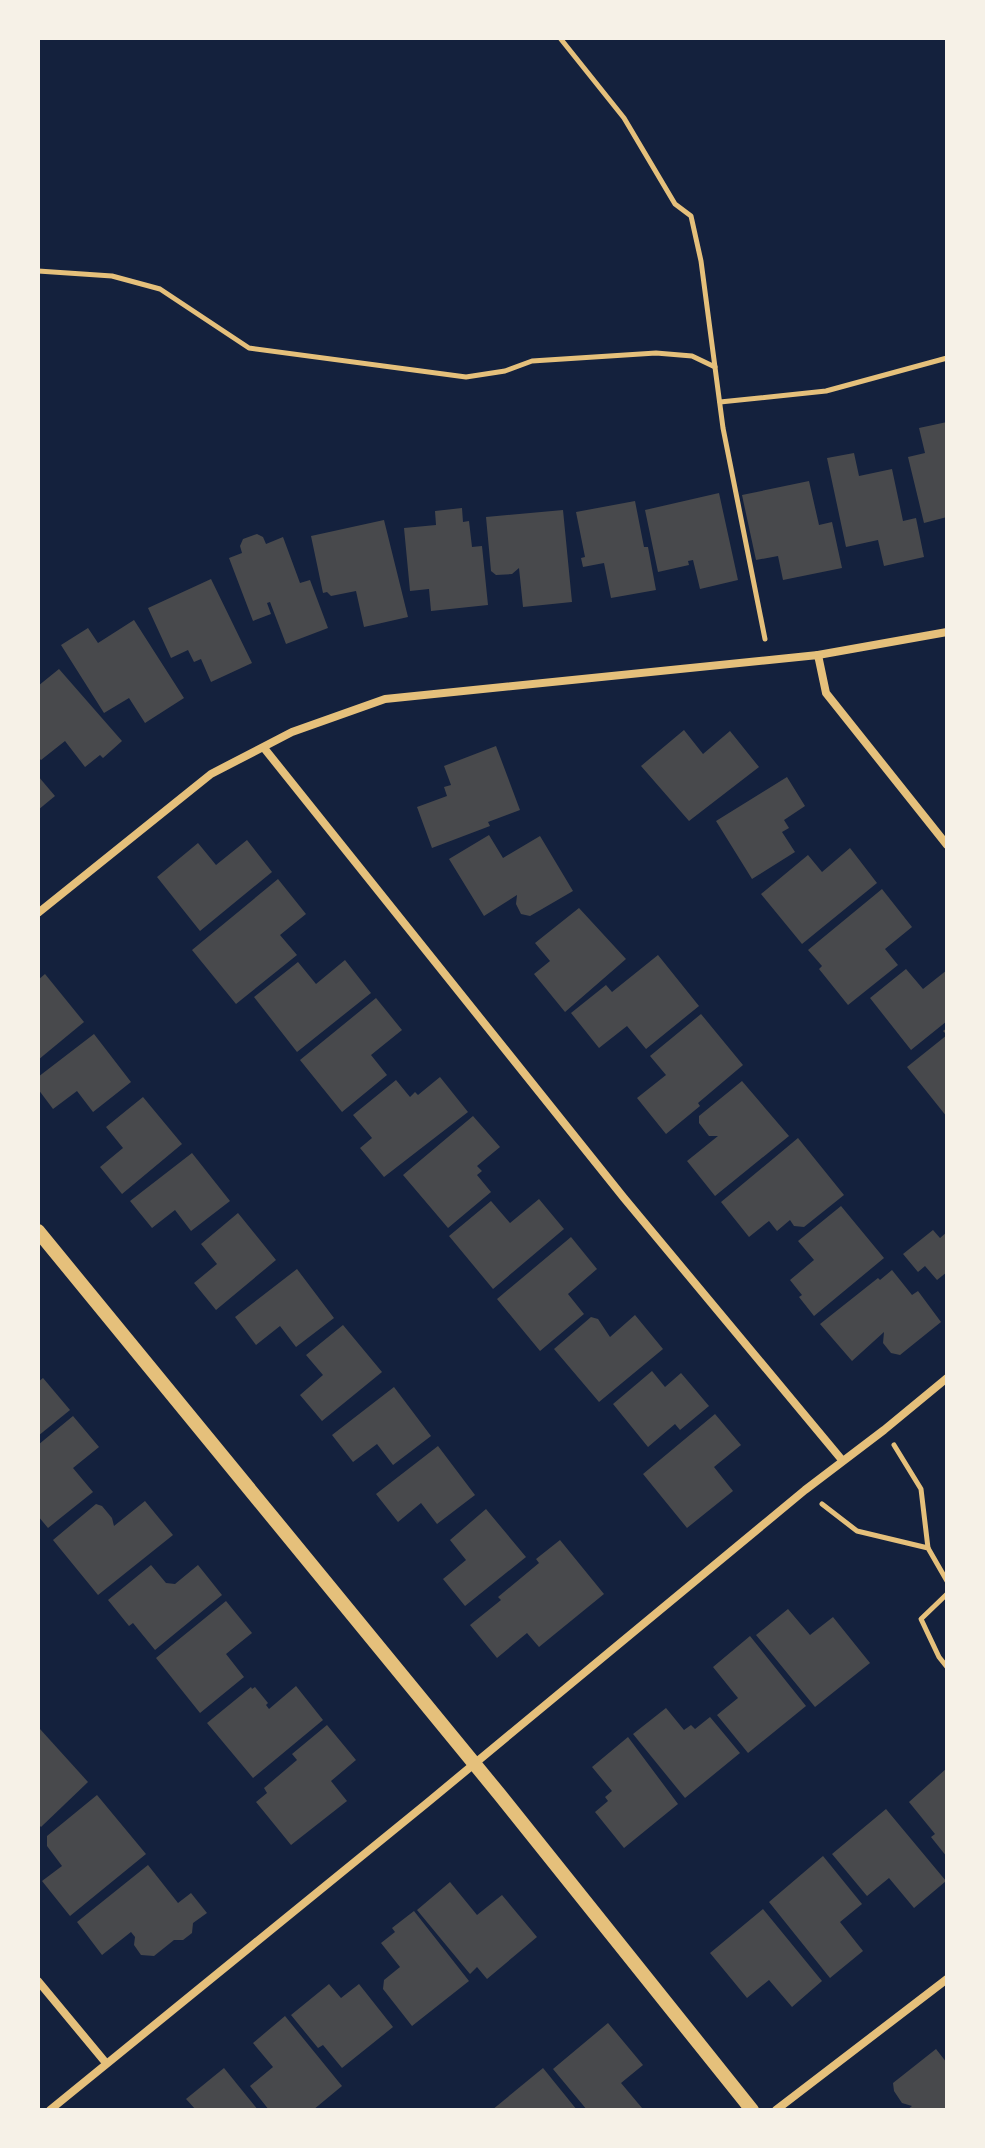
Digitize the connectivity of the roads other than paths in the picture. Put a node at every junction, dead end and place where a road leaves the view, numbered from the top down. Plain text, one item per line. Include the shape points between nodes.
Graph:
1 (947, 632) edge
2 (818, 655) junction
3 (264, 748) junction
4 (947, 845) edge
5 (38, 913) edge
6 (38, 1231) edge
7 (947, 1378) edge
8 (842, 1460) junction
9 (474, 1765) junction
10 (947, 1979) edge
11 (38, 1981) edge
12 (106, 2063) junction
13 (50, 2110) edge
14 (752, 2110) edge
15 (776, 2110) edge

1 - 2 street
2 - 3 street via 385,699 292,732
2 - 4 street via 826,693
3 - 5 street via 211,774
3 - 8 street via 624,1198
6 - 9 street
7 - 8 street
8 - 9 street
9 - 12 street
9 - 14 street
10 - 15 street
11 - 12 street
12 - 13 street

